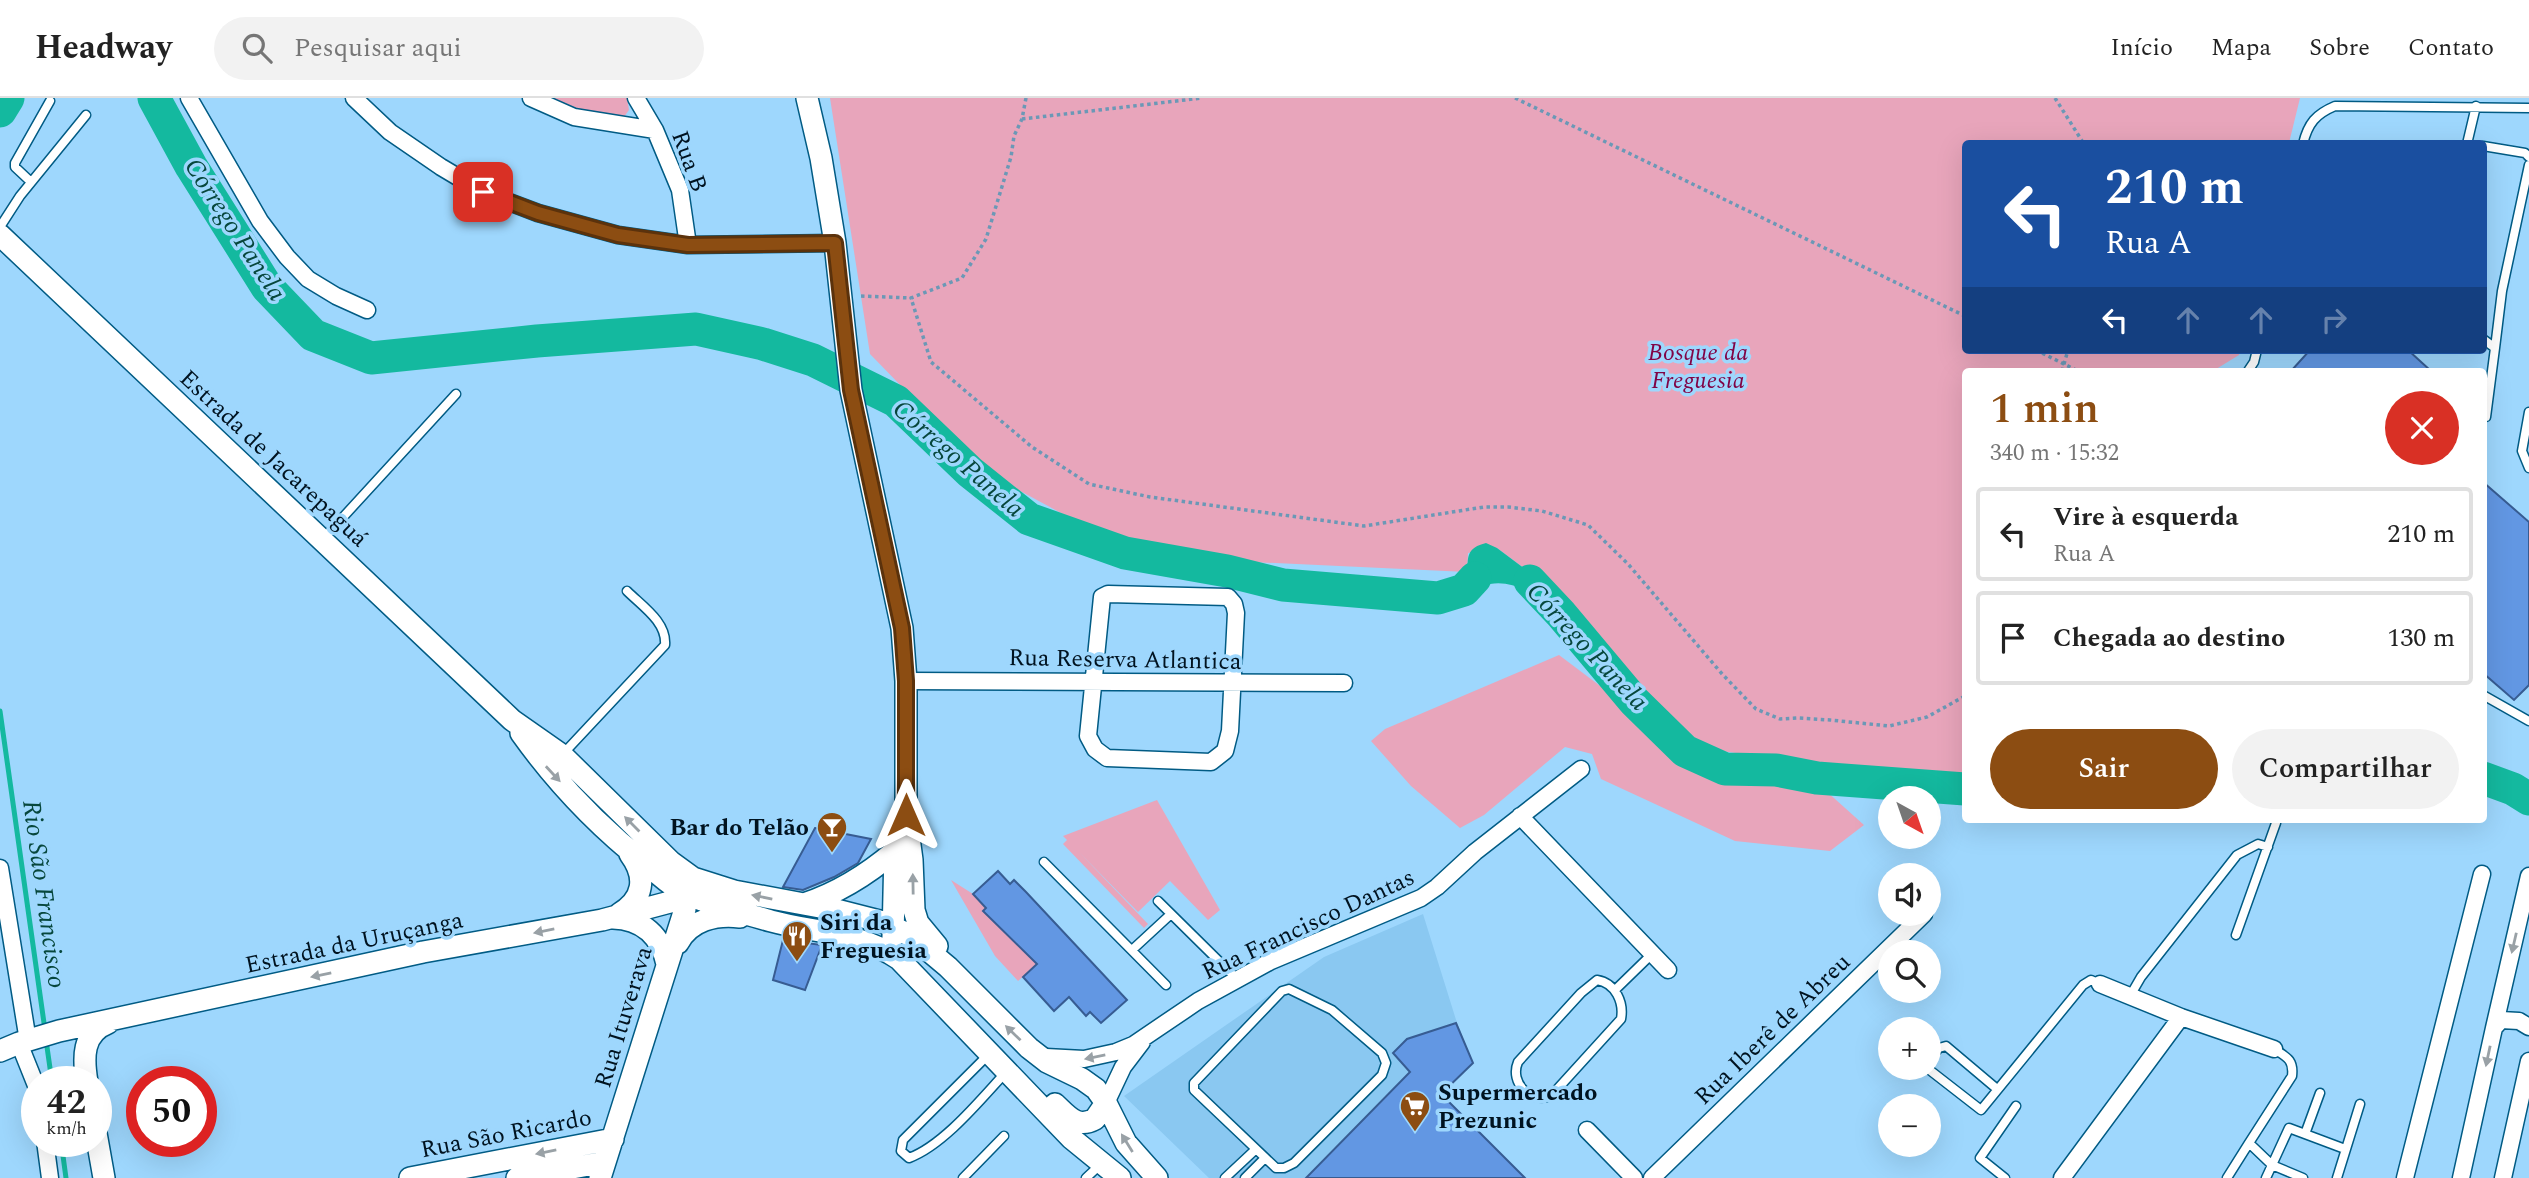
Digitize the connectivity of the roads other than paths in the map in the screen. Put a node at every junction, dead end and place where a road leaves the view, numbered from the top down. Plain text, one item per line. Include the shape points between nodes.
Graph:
1 (189, 98) edge
2 (354, 98) edge
3 (531, 98) edge
4 (636, 98) edge
5 (807, 98) edge
6 (50, 101) dead end
7 (2476, 106) junction
8 (2529, 108) edge
9 (86, 115) dead end
10 (655, 130) junction
11 (2304, 140) edge
12 (2469, 140) edge
13 (2487, 147) edge
14 (2529, 157) edge
15 (2529, 165) edge
16 (31, 182) junction
17 (0, 227) edge
18 (0, 234) edge
19 (835, 243) junction
20 (688, 245) junction
21 (367, 310) dead end
22 (2487, 342) edge
23 (2495, 348) junction
24 (456, 394) dead end
25 (2487, 409) edge
26 (2529, 412) edge
27 (2529, 468) edge
28 (323, 539) junction
29 (627, 591) dead end
30 (1092, 680) junction
31 (906, 681) junction
32 (1234, 683) junction
33 (1344, 683) dead end
34 (2487, 697) edge
35 (512, 720) junction
36 (2529, 721) edge
37 (562, 755) junction
38 (1581, 769) dead end
39 (906, 815) junction
40 (1520, 816) junction
41 (2276, 823) dead end
42 (2269, 847) junction
43 (627, 849) junction
44 (895, 851) junction
45 (1044, 862) dead end
46 (0, 868) edge
47 (682, 871) junction
48 (2482, 874) dead end
49 (2529, 876) edge
50 (720, 887) junction
51 (687, 894) junction
52 (1158, 901) dead end
53 (804, 905) junction
54 (1171, 914) junction
55 (611, 918) junction
56 (774, 921) junction
57 (892, 925) junction
58 (1911, 926) edge
59 (2236, 935) dead end
60 (1132, 950) junction
61 (1652, 954) junction
62 (667, 964) junction
63 (948, 967) junction
64 (909, 968) junction
65 (1668, 970) dead end
66 (1237, 979) junction
67 (2100, 984) joint
68 (1166, 985) dead end
69 (1615, 990) junction
70 (2130, 996) junction
71 (2181, 1017) junction
72 (116, 1019) junction
73 (2529, 1027) edge
74 (2494, 1028) junction
75 (1148, 1035) junction
76 (30, 1040) edge
77 (1941, 1047) edge
78 (2274, 1049) joint
79 (990, 1053) junction
80 (1038, 1055) junction
81 (84, 1056) junction
82 (2529, 1061) edge
83 (34, 1066) edge
84 (85, 1066) edge
85 (1007, 1072) junction
86 (1941, 1079) edge
87 (1997, 1089) junction
88 (2320, 1093) dead end
89 (1106, 1103) junction
90 (2360, 1104) dead end
91 (2016, 1107) dead end
92 (1587, 1130) dead end
93 (2305, 1134) junction
94 (1004, 1136) dead end
95 (613, 1139) junction
96 (2249, 1143) junction
97 (1256, 1149) junction
98 (2345, 1149) junction
99 (47, 1157) edge
100 (100, 1157) edge
101 (1265, 1158) junction
102 (2272, 1165) junction
103 (603, 1170) edge
104 (1094, 1171) edge
105 (50, 1178) edge
106 (104, 1178) edge
107 (410, 1178) edge
108 (517, 1178) edge
109 (962, 1178) edge
110 (1120, 1178) edge
111 (1157, 1178) edge
112 (1226, 1178) edge
113 (1245, 1178) edge
114 (1634, 1178) edge
115 (1652, 1178) edge
116 (2006, 1178) edge
117 (2062, 1178) edge
118 (2227, 1178) edge
119 (2266, 1178) edge
120 (2303, 1178) edge
121 (2337, 1178) edge
122 (2405, 1178) edge
123 (2461, 1178) edge
124 (2503, 1178) edge

1 - 21 street via 260,221 287,257 308,279
2 - 20 street via 390,132 483,192 618,235
3 - 10 street via 574,117
4 - 10 street, Rua B
5 - 19 main road
6 - 16 lane via 14,165
7 - 8 lane
7 - 11 lane via 2335,106 2312,119
7 - 12 lane
9 - 16 lane
10 - 20 street, Rua B via 680,190
13 - 14 lane
15 - 23 lane via 2502,291
16 - 17 lane
18 - 28 main road, Estrada de Jacarepaguá
19 - 20 street
19 - 31 main road via 851,390 902,628
22 - 23 lane
23 - 25 lane
24 - 28 lane
26 - 27 lane via 2522,452
28 - 35 main road, Estrada de Jacarepaguá
29 - 37 lane via 663,627 665,645
30 - 31 street, Rua Reserva Atlantica
30 - 32 street, Rua Reserva Atlantica
30 - 32 street via 1088,736 1107,758 1211,762 1225,751
30 - 32 street via 1101,597 1108,594 1227,597 1236,613
31 - 39 main road
32 - 33 street, Rua Reserva Atlantica
34 - 36 lane
35 - 37 main road, Estrada de Jacarepaguá
35 -> 43 main road, Estrada de Jacarepaguá via 547,769
47 -> 37 main road, Estrada de Jacarepaguá
38 - 40 street, Rua Francisco Dantas
39 - 44 main road
63 -> 39 main road via 914,911
40 - 61 street
40 - 66 street, Rua Francisco Dantas via 1421,898
41 - 42 lane
42 - 59 lane
42 - 70 lane via 2258,844 2237,855
43 - 51 main road, Estrada de Jacarepaguá
43 - 55 main road via 637,864 642,890 627,910
44 - 53 main road via 827,897
44 - 57 main road
45 - 60 lane
46 - 76 street
47 - 50 main road, Estrada de Jacarepaguá
47 - 51 main road, Rua Ituverava
48 - 122 street
49 -> 74 street
50 - 51 main road, Estrada da Uruçanga
53 -> 50 main road, Estrada de Jacarepaguá
51 - 55 main road, Estrada da Uruçanga
51 - 56 main road, Estrada de Jacarepaguá
51 - 62 main road, Rua Ituverava
52 - 54 lane
53 - 57 main road, Estrada de Jacarepaguá
54 - 60 lane
54 - 66 lane
55 - 62 main road via 632,920 651,932
55 -> 72 main road, Estrada da Uruçanga via 423,952
56 - 62 main road via 725,916 704,920 681,936
56 - 64 main road, Estrada de Jacarepaguá via 853,937 884,949
57 - 63 main road, Estrada de Jacarepaguá
57 - 64 main road via 895,946
58 - 115 street, Rua Iberê de Abreu
60 - 68 lane
61 - 65 street
61 - 69 lane
62 - 95 main road, Rua Ituverava
80 -> 63 main road, Estrada de Jacarepaguá
64 - 79 main road, Estrada de Jacarepaguá
66 - 75 street, Rua Francisco Dantas
67 - 70 street
67 - 87 lane via 2091,980 2083,985
69 - 69 lane via 1623,1008 1621,1019 1551,1096 1535,1098 1516,1082 1518,1062 1581,993 1598,981
70 - 71 street
71 - 78 street
71 - 117 street
72 - 76 main road, Estrada da Uruçanga
72 - 81 main road via 94,1031
73 - 74 street via 2501,1020
74 -> 123 street
75 -> 80 street, Rua Francisco Dantas via 1099,1057 1068,1060
75 - 89 street, Rua Francisco Dantas via 1123,1066
76 - 81 main road via 74,1042
76 - 83 street
77 - 87 lane via 1946,1046
78 - 96 lane via 2290,1059 2292,1076
79 - 85 main road, Estrada de Jacarepaguá
79 - 85 lane via 903,1140 901,1151 909,1158 922,1153
80 - 89 main road, Estrada de Jacarepaguá via 1088,1082
81 - 84 main road
82 - 124 street
85 - 89 main road via 1034,1083 1074,1122 1095,1119
85 - 104 main road, Estrada de Jacarepaguá via 1071,1138
86 - 87 lane via 1981,1110
88 - 93 lane
111 -> 89 main road, Estrada de Jacarepaguá via 1126,1143
90 - 98 lane
91 - 116 lane via 1980,1158
92 - 114 street
93 - 98 lane
93 - 102 lane via 2289,1128
94 - 109 lane
95 - 103 main road, Rua Ituverava
95 -> 107 main road, Rua São Ricardo
96 - 102 lane
96 - 118 lane
97 - 101 lane
97 - 101 lane via 1194,1090 1194,1083 1282,991 1289,989 1332,1010 1382,1053 1387,1063 1382,1075 1294,1163 1276,1168
97 - 112 lane
98 - 121 lane
99 - 105 street
100 - 106 main road
101 - 113 lane
102 - 119 lane
102 - 120 lane
103 - 108 main road, Rua São Ricardo
104 - 110 main road, Estrada de Jacarepaguá

